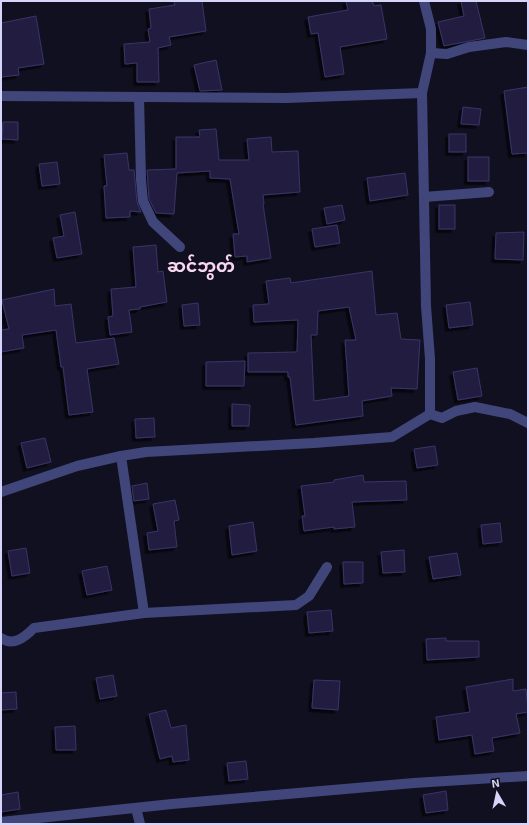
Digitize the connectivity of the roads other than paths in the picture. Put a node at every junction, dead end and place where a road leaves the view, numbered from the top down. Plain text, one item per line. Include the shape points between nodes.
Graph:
1 (424, 1) edge
2 (528, 45) edge
3 (431, 53) junction
4 (422, 93) junction
5 (1, 96) edge
6 (139, 97) junction
7 (489, 192) dead end
8 (424, 197) junction
9 (180, 247) dead end
10 (430, 414) junction
11 (528, 423) edge
12 (121, 456) junction
13 (1, 492) edge
14 (327, 567) dead end
15 (144, 613) junction
16 (1, 638) edge
17 (528, 776) edge
18 (136, 808) junction
19 (1, 822) edge
20 (140, 824) edge

1 - 3 street via 431,28
2 - 3 street via 506,42 469,47 447,54
3 - 4 street
4 - 6 street via 286,98
4 - 8 street
5 - 6 street
6 - 9 street via 140,179 143,201 153,222
7 - 8 street
8 - 10 street
10 - 11 street via 442,418 456,411 475,407 510,414
10 - 12 street via 392,437 146,452
12 - 13 street via 77,466
12 - 15 street
14 - 15 street via 309,596 296,605
15 - 16 street via 34,628 14,642 6,642
17 - 18 street
18 - 19 street
18 - 20 street

